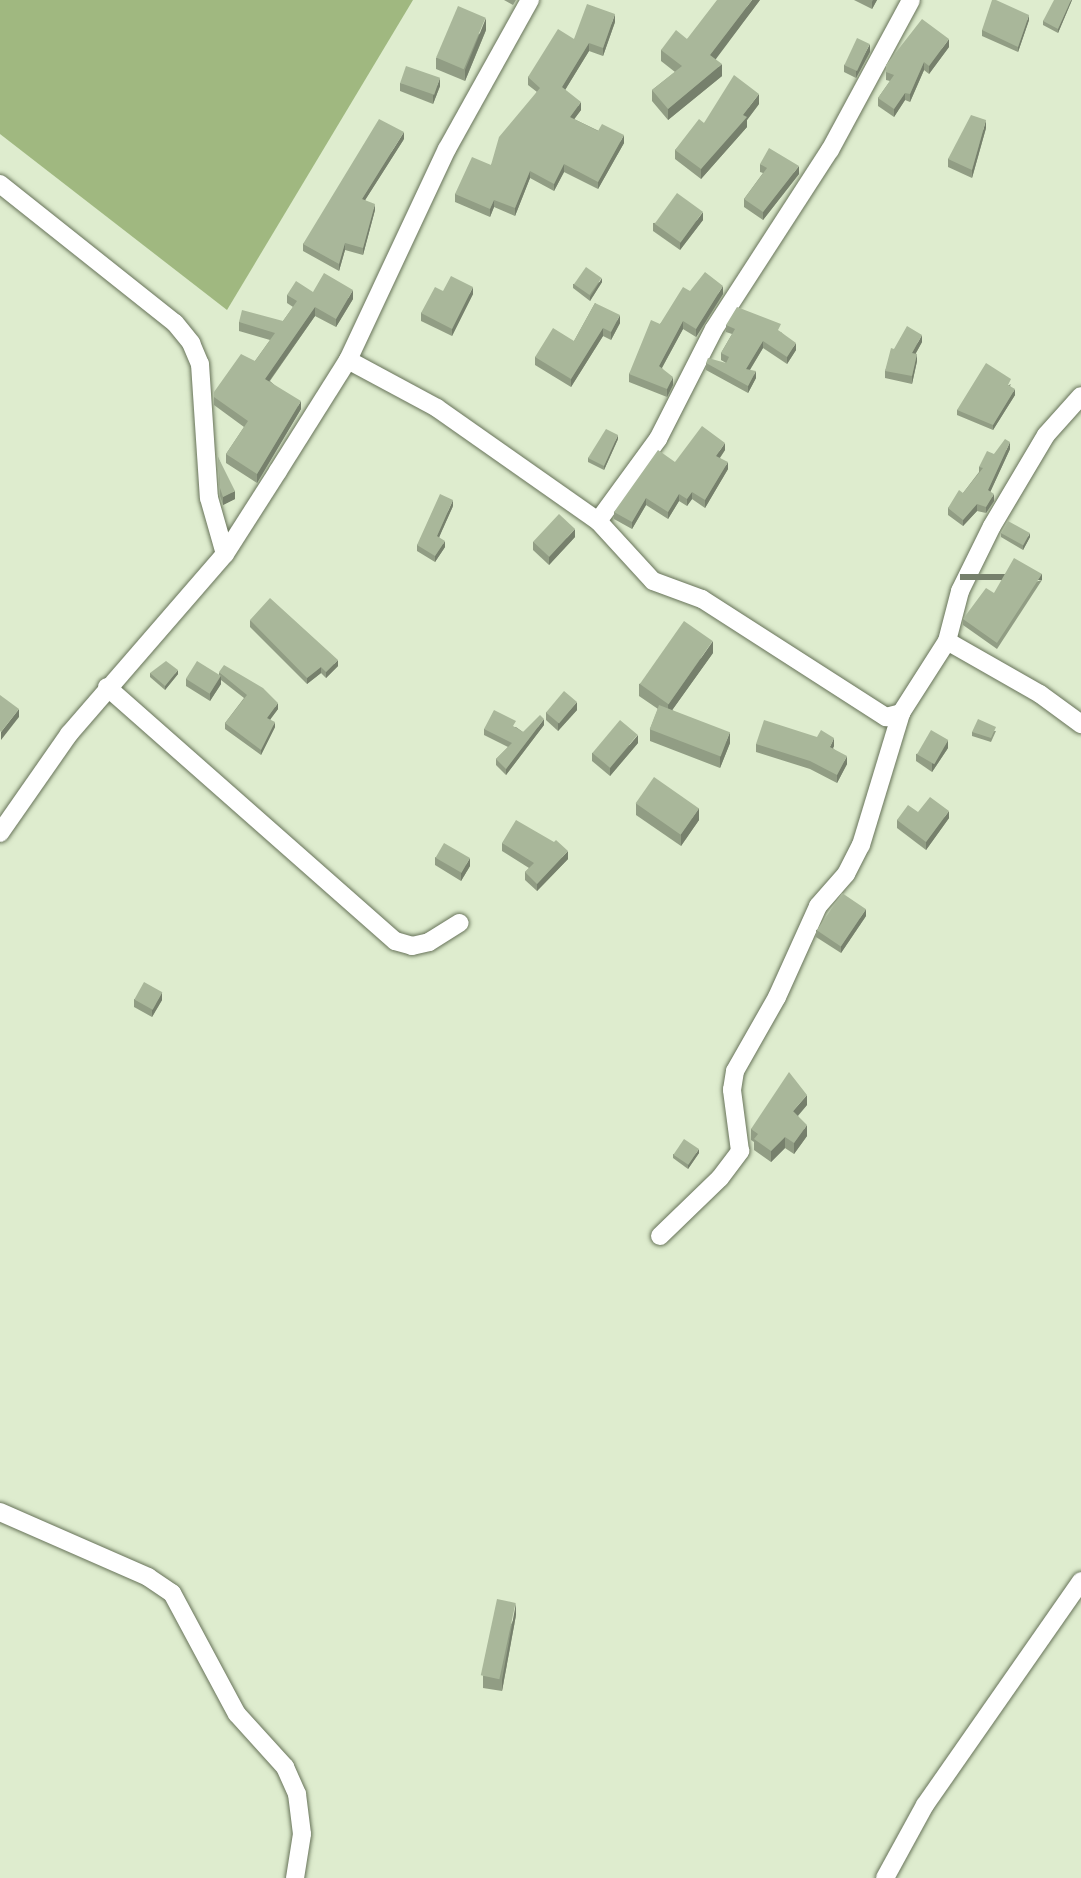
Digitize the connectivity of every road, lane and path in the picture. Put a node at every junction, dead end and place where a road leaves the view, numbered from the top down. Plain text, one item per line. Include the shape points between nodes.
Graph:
1 (530, 0) edge
2 (911, 0) edge
3 (0, 184) edge
4 (348, 360) junction
5 (1081, 396) edge
6 (598, 521) junction
7 (225, 554) junction
8 (947, 642) junction
9 (107, 687) junction
10 (901, 713) junction
11 (1081, 724) edge
12 (0, 833) edge
13 (460, 923) dead end
14 (660, 1236) dead end
15 (0, 1512) edge
16 (1081, 1581) edge
17 (295, 1878) edge
18 (885, 1878) edge

1 - 4 street via 447,149
2 - 6 street via 830,150 715,329 658,439
3 - 7 street via 175,323 191,343 200,364 209,498
4 - 6 street via 437,408
4 - 7 street
5 - 8 street via 1046,435 992,526 960,591
6 - 10 street via 653,580 702,598 873,711 886,717
7 - 9 street
8 - 10 street
8 - 11 street via 1040,694
9 - 12 street
9 - 13 street via 395,941 412,946 429,942
10 - 14 street via 862,845 846,874 818,906 777,997 735,1071 732,1090 740,1151 720,1178
15 - 17 street via 148,1577 172,1593 237,1714 289,1776 297,1794 302,1834
16 - 18 street via 925,1805

